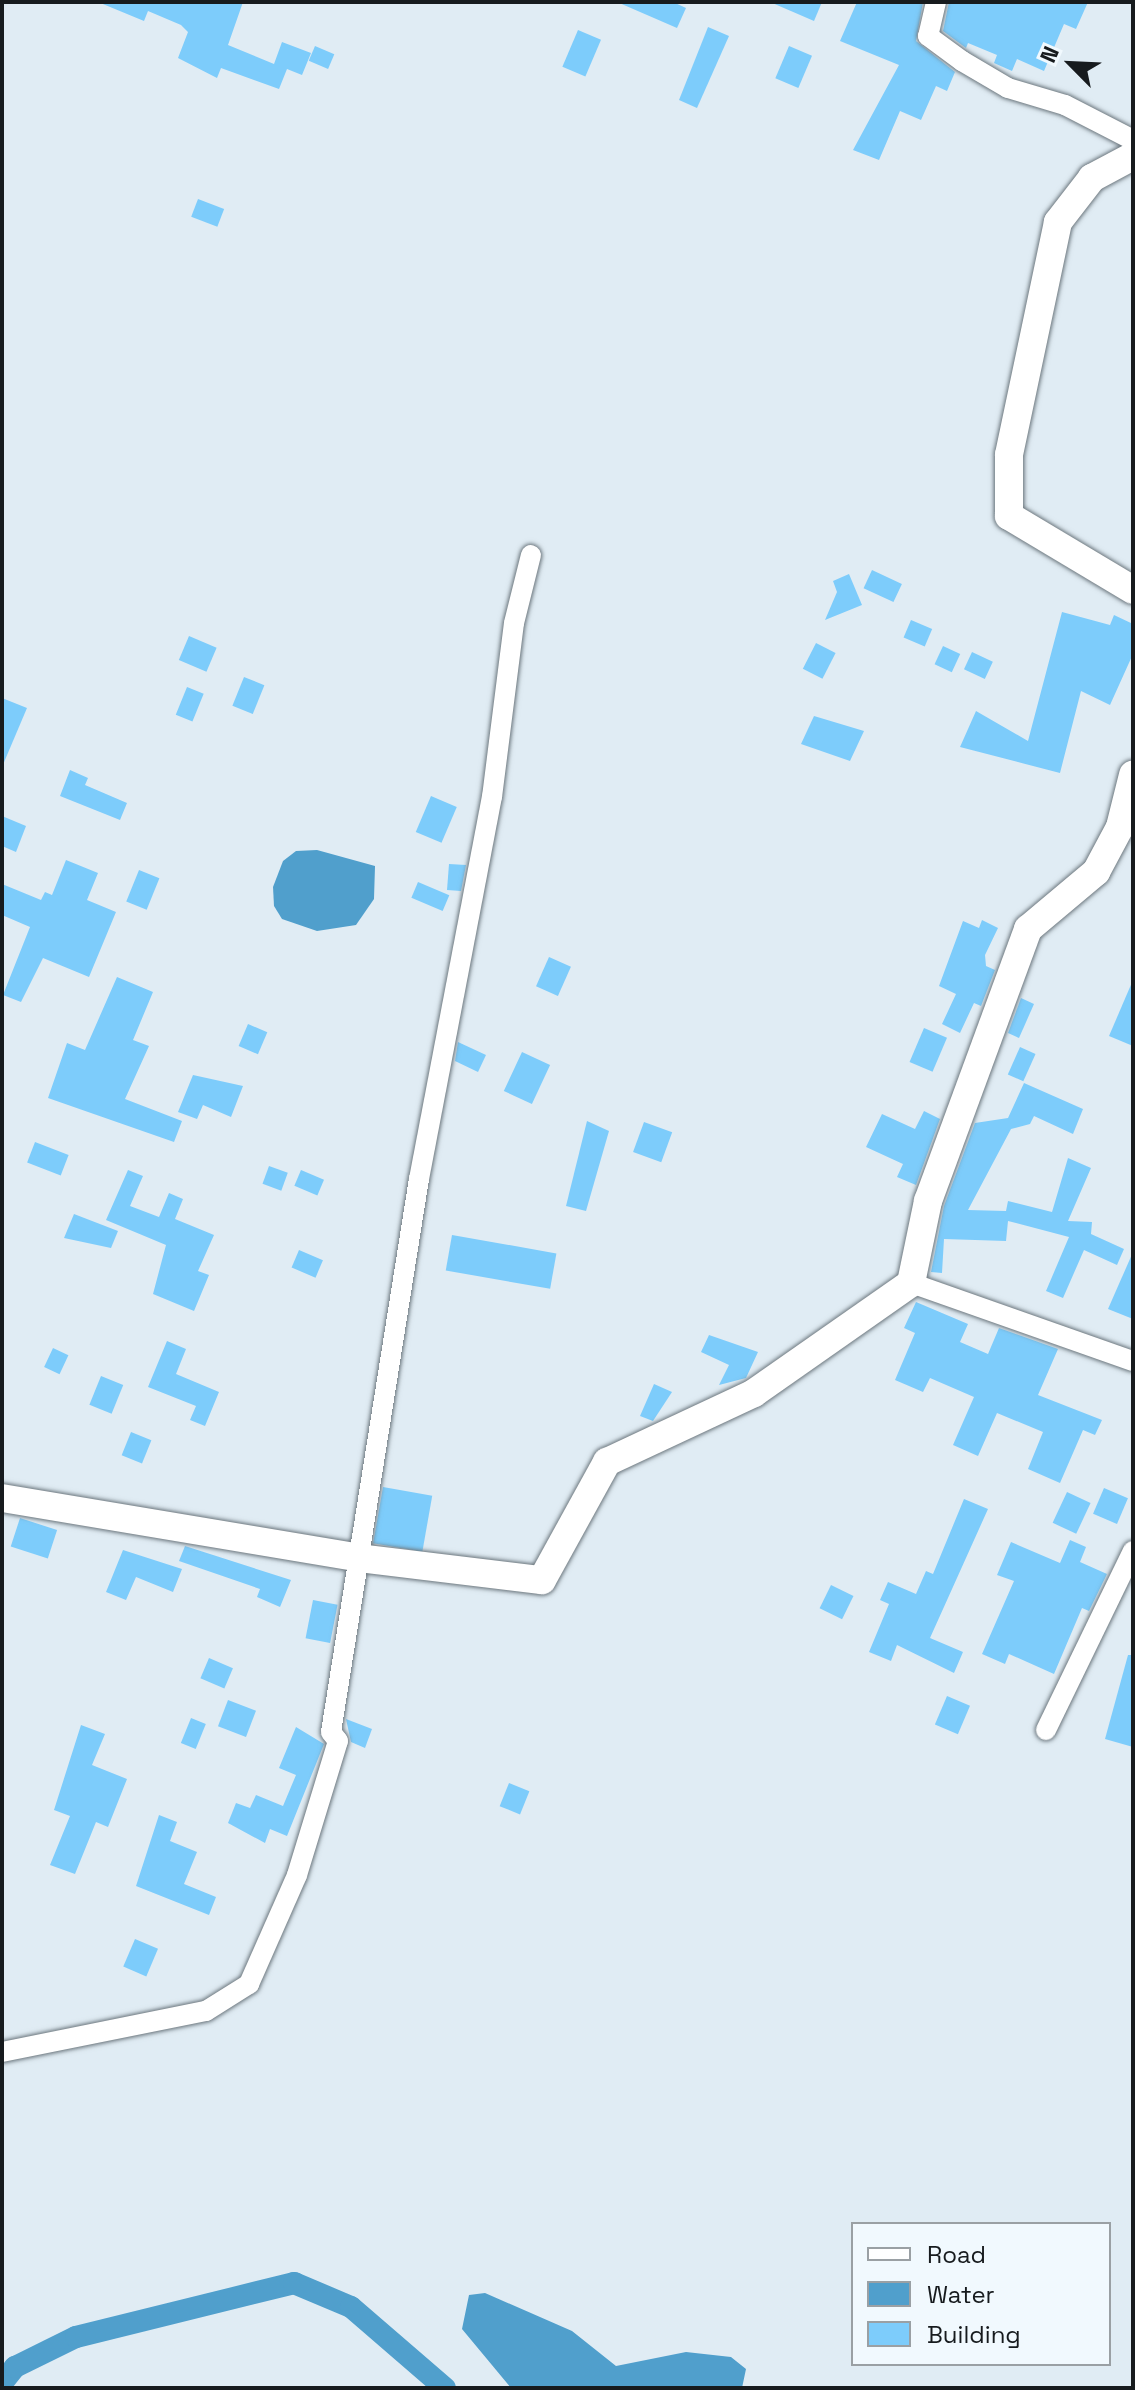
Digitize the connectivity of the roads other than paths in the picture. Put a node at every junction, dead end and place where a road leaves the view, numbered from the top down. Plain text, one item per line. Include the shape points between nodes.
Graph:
1 (936, 2) edge
2 (1133, 140) edge
3 (1133, 156) edge
4 (531, 555) dead end
5 (1133, 590) edge
6 (1133, 775) edge
7 (911, 1283) junction
8 (1133, 1361) edge
9 (2, 1498) edge
10 (1133, 1551) edge
11 (359, 1558) junction
12 (1046, 1730) dead end
13 (2, 2052) edge

1 - 2 street via 928,36 962,61 1008,88 1065,105
3 - 5 street via 1092,178 1058,222 1009,455 1009,516
4 - 11 street via 514,623 492,797 419,1179
6 - 7 street via 1120,827 1096,872 1028,929 928,1201
7 - 8 street
7 - 11 street via 754,1393 607,1462 542,1580
9 - 11 street
10 - 12 street
11 - 13 street via 331,1732 338,1741 297,1875 249,1984 206,2011 167,2022

